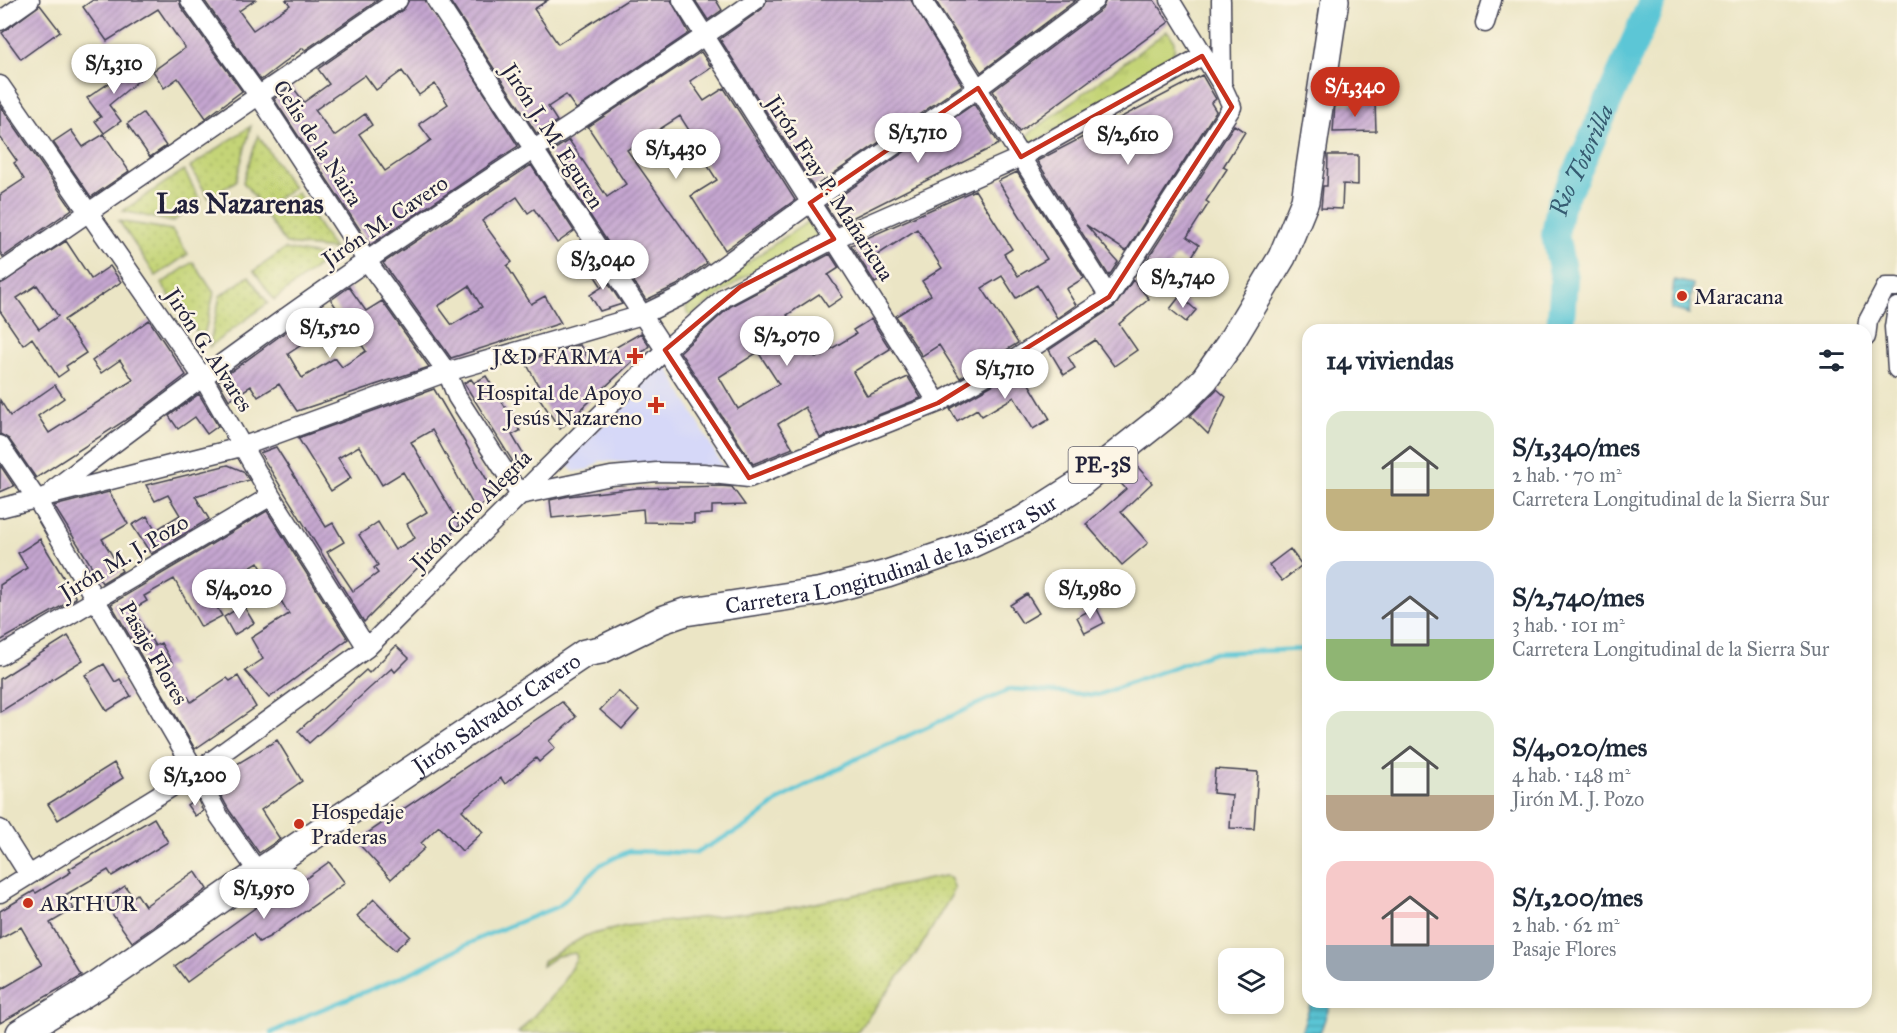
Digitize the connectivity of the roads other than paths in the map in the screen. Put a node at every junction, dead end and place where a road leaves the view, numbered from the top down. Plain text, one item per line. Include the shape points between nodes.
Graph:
1 (30, 0) edge
2 (190, 0) edge
3 (398, 0) edge
4 (436, 0) edge
5 (682, 0) edge
6 (756, 0) edge
7 (922, 0) edge
8 (1095, 0) edge
9 (1170, 0) edge
10 (1221, 0) edge
11 (1335, 0) edge
12 (1492, 0) edge
13 (0, 21) edge
14 (1485, 23) dead end
15 (706, 36) junction
16 (1202, 56) junction
17 (0, 84) edge
18 (1222, 85) junction
19 (978, 88) junction
20 (259, 96) junction
21 (535, 151) junction
22 (1021, 157) junction
23 (810, 203) junction
24 (87, 213) junction
25 (834, 239) junction
26 (367, 261) junction
27 (0, 273) edge
28 (1897, 287) edge
29 (1109, 297) junction
30 (1897, 307) edge
31 (642, 315) junction
32 (1868, 324) edge
33 (665, 350) junction
34 (1897, 369) edge
35 (447, 372) junction
36 (202, 376) junction
37 (938, 403) junction
38 (0, 445) edge
39 (242, 447) junction
40 (749, 478) junction
41 (520, 495) junction
42 (42, 496) junction
43 (271, 496) junction
44 (0, 508) edge
45 (96, 602) junction
46 (367, 648) junction
47 (601, 650) joint
48 (0, 656) edge
49 (196, 772) junction
50 (0, 829) edge
51 (29, 875) junction
52 (262, 879) junction
53 (0, 893) edge
54 (20, 1033) edge
55 (55, 1033) edge

1 - 13 street
2 - 20 street, Celis de la Naira
3 - 20 street
4 - 21 street, Jirón J. M. Eguren
5 - 15 street, Jirón Fray P. Mañaricua
6 - 15 street, Jirón M. Cavero
7 - 19 street
8 - 19 street
9 - 16 street
10 - 18 street
11 - 47 highway, Carretera Longitudinal de la Sierra Sur / PE-3S via 1305,201 1282,257 1229,345 1205,379 1180,404 1078,485 1023,520 960,549 823,591 686,612
12 - 14 street
15 - 21 street, Jirón M. Cavero
15 - 23 street, Jirón Fray P. Mañaricua
16 - 18 street
16 - 22 street, Jirón Ciro Alegría
17 - 24 street, Jirón G. Alvares
18 - 29 street via 1232,108
19 - 22 street
19 - 23 street
20 - 24 street
20 - 26 street, Celis de la Naira
21 - 26 street, Jirón M. Cavero
21 - 31 street, Jirón J. M. Eguren
22 - 25 street, Jirón Ciro Alegría
22 - 29 street
23 - 25 street, Jirón Fray P. Mañaricua
23 - 31 street via 683,295
24 - 27 street
24 - 36 street, Jirón G. Alvares
25 - 33 street, Jirón Ciro Alegría via 740,287
25 - 37 street, Jirón Fray P. Mañaricua
26 - 35 street, Celis de la Naira
26 - 36 street, Jirón M. Cavero
28 - 32 street via 1886,287
29 - 37 street
30 - 34 street
31 - 33 street, Jirón J. M. Eguren
31 - 35 street
33 - 40 street, Jirón J. M. Eguren
33 - 41 street, Jirón Ciro Alegría
35 - 39 street
35 - 41 street, Celis de la Naira via 457,397
36 - 39 street, Jirón G. Alvares
36 - 42 street, Jirón M. Cavero
37 - 40 street
38 - 42 street, Pasaje Flores
39 - 42 street
39 - 43 street, Jirón G. Alvares
40 - 41 street via 657,472 611,476
41 - 46 street, Jirón Ciro Alegría
42 - 44 street
42 - 45 street, Pasaje Flores
43 - 45 street, Jirón M. J. Pozo
43 - 46 street, Jirón G. Alvares
45 - 48 street, Jirón M. J. Pozo
45 - 49 street, Pasaje Flores
46 - 49 street, Jirón Ciro Alegría
47 - 52 highway, Jirón Salvador Cavero / PE-3S via 585,653
49 - 51 street, Jirón Ciro Alegría
49 - 52 street, Pasaje Flores via 219,816
50 - 51 street
51 - 53 street, Jirón Ciro Alegría
52 - 54 highway, Jirón Salvador Cavero / PE-3S
52 - 55 highway, Jirón Salvador Cavero / PE-3S via 107,1000

